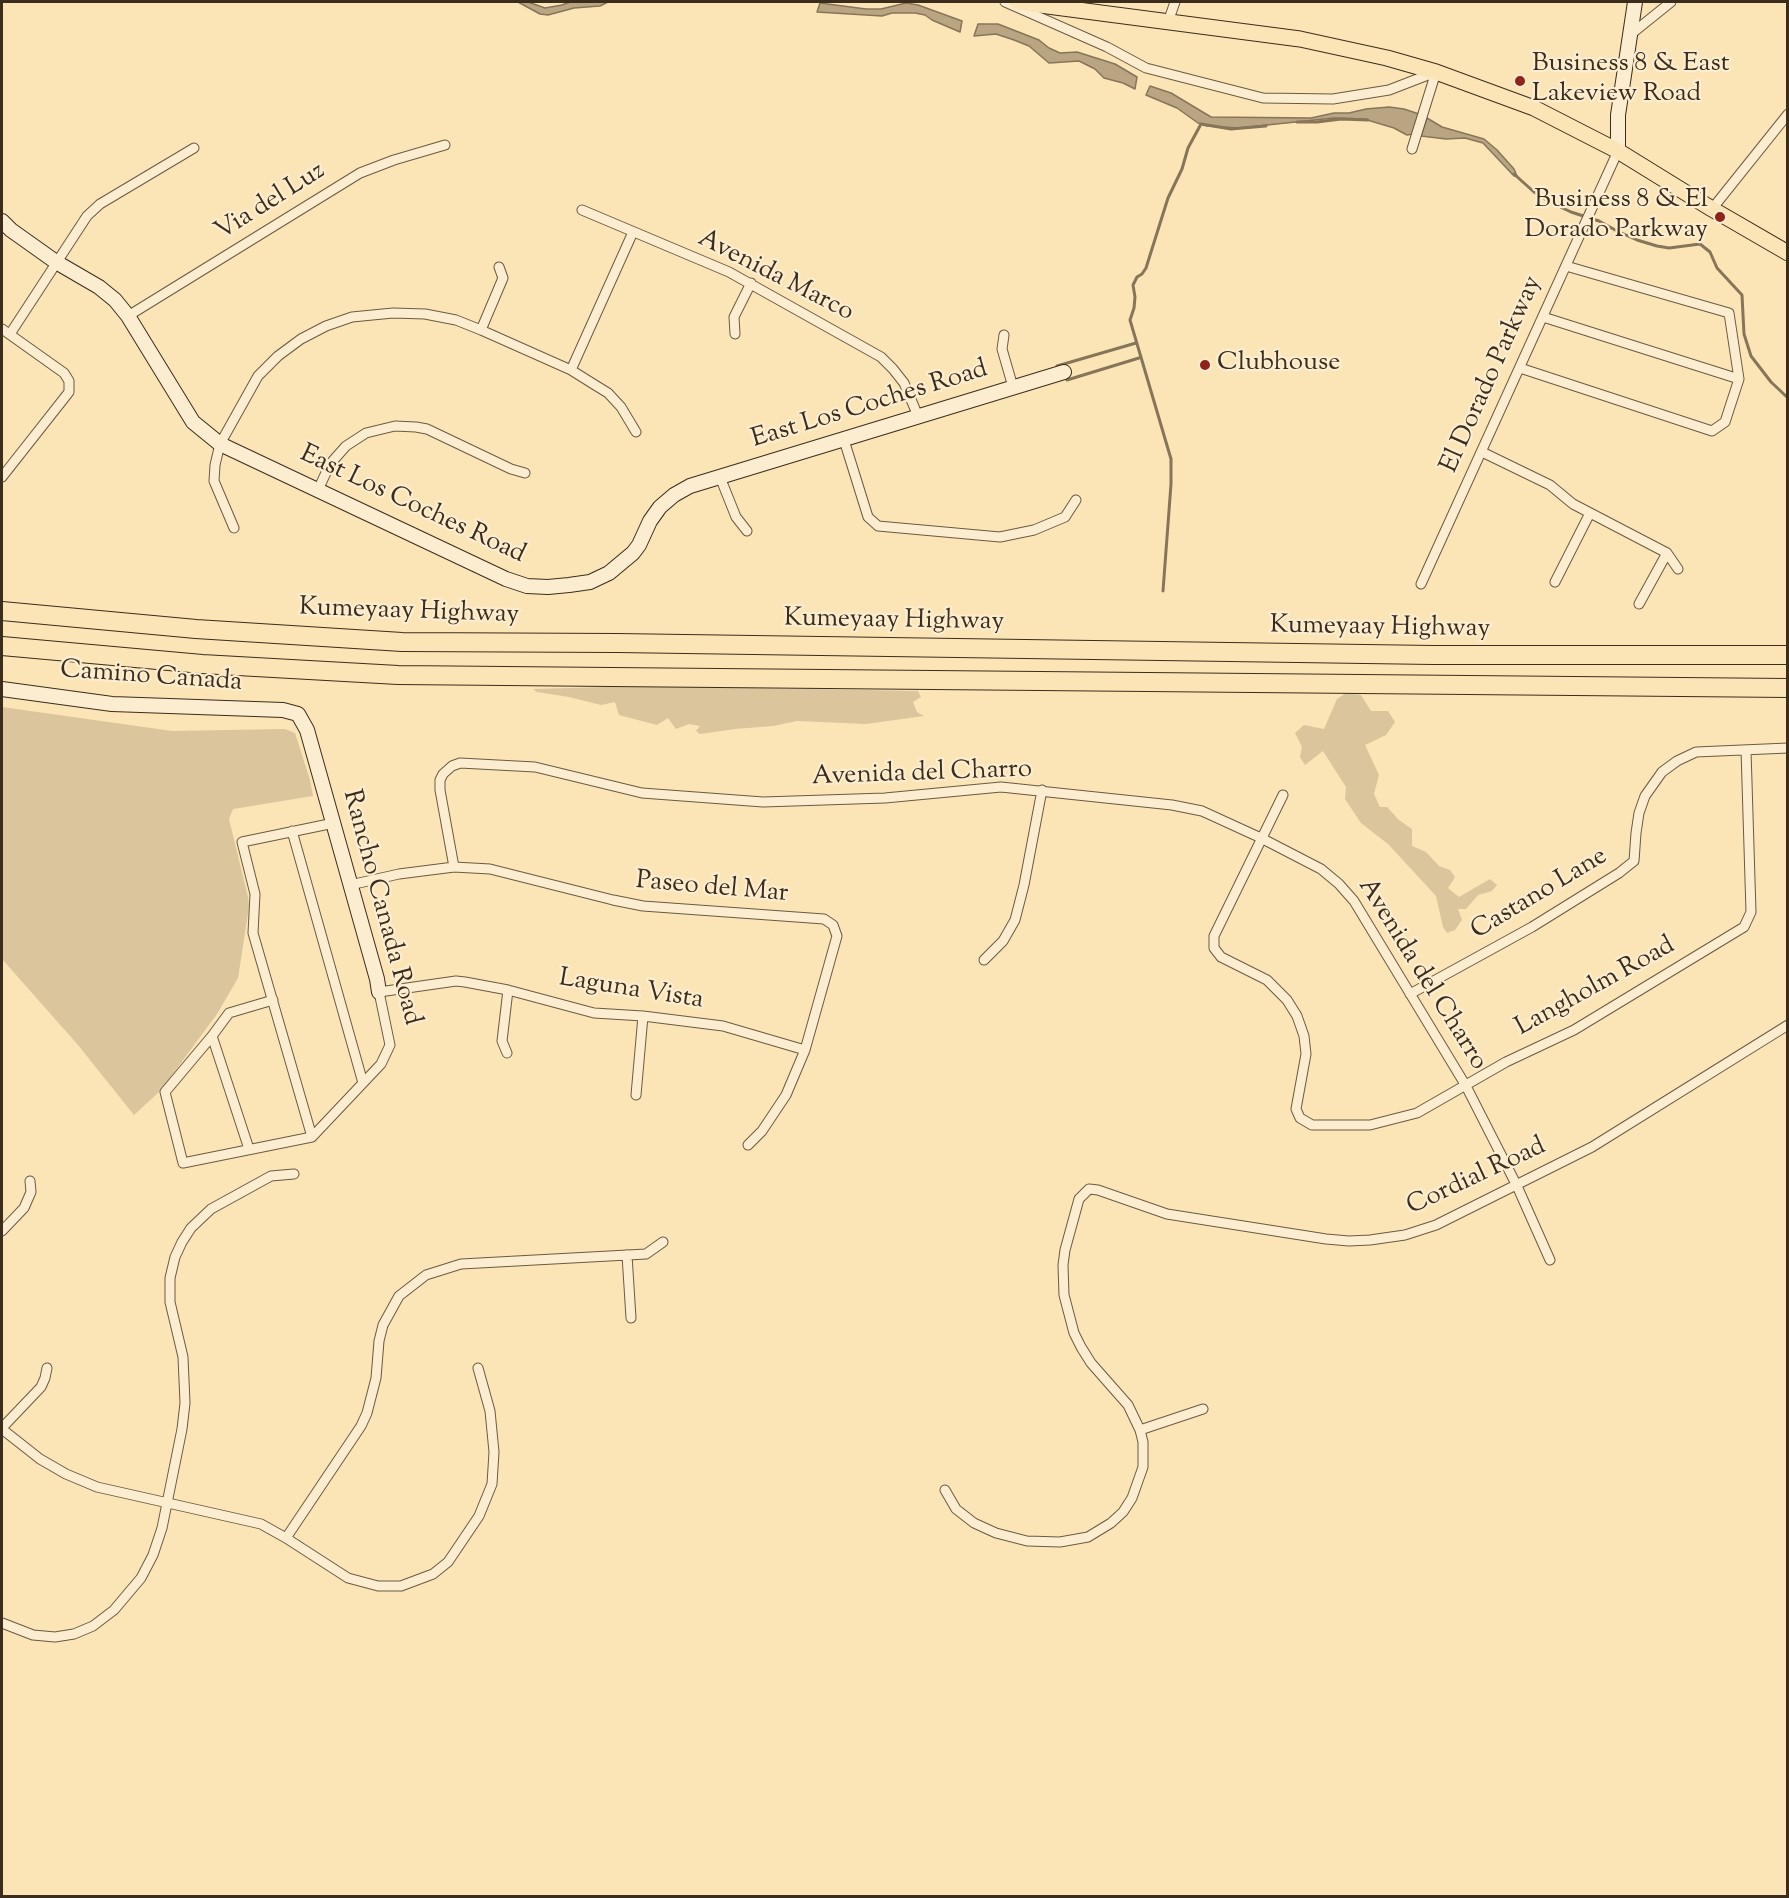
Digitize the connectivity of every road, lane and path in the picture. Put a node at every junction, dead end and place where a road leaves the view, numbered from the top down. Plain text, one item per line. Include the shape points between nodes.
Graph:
1 (1005, 2) edge
2 (1017, 2) edge
3 (1175, 2) edge
4 (1635, 2) edge
5 (1671, 2) edge
6 (1168, 22) junction
7 (1630, 35) junction
8 (1436, 72) junction
9 (1788, 114) edge
10 (445, 145) dead end
11 (194, 148) dead end
12 (1412, 149) dead end
13 (1618, 151) junction
14 (1712, 209) junction
15 (582, 210) dead end
16 (2, 221) edge
17 (633, 232) junction
18 (1788, 253) edge
19 (56, 262) junction
20 (1566, 266) junction
21 (498, 267) dead end
22 (751, 284) junction
23 (128, 316) junction
24 (1543, 316) junction
25 (481, 330) junction
26 (6, 331) edge
27 (735, 334) dead end
28 (1004, 335) dead end
29 (1520, 368) junction
30 (571, 370) junction
31 (1064, 372) dead end
32 (1739, 379) junction
33 (1013, 387) junction
34 (918, 416) junction
35 (636, 432) dead end
36 (844, 440) junction
37 (220, 444) junction
38 (1482, 452) junction
39 (525, 472) dead end
40 (2, 477) edge
41 (720, 477) junction
42 (318, 490) junction
43 (1076, 500) dead end
44 (1590, 513) junction
45 (234, 528) dead end
46 (747, 531) dead end
47 (1667, 553) junction
48 (1678, 569) dead end
49 (1555, 582) dead end
50 (1421, 584) dead end
51 (1639, 604) dead end
52 (2, 611) edge
53 (2, 646) edge
54 (1788, 655) edge
55 (1788, 688) edge
56 (2, 689) edge
57 (298, 714) joint
58 (1788, 748) edge
59 (1746, 750) junction
60 (1042, 790) junction
61 (1283, 795) dead end
62 (334, 823) junction
63 (292, 831) junction
64 (1261, 838) junction
65 (454, 867) junction
66 (350, 885) junction
67 (984, 960) dead end
68 (508, 990) junction
69 (379, 992) junction
70 (1410, 994) junction
71 (273, 1000) junction
72 (643, 1016) junction
73 (1788, 1025) edge
74 (212, 1036) junction
75 (805, 1050) junction
76 (507, 1053) dead end
77 (363, 1083) junction
78 (1466, 1086) junction
79 (636, 1095) dead end
80 (312, 1137) junction
81 (748, 1145) dead end
82 (249, 1149) junction
83 (294, 1174) dead end
84 (30, 1181) dead end
85 (1517, 1185) junction
86 (2, 1231) edge
87 (663, 1242) dead end
88 (627, 1255) junction
89 (1550, 1260) dead end
90 (631, 1318) dead end
91 (47, 1368) dead end
92 (478, 1368) dead end
93 (1203, 1409) dead end
94 (2, 1429) edge
95 (1140, 1430) junction
96 (945, 1490) dead end
97 (166, 1504) junction
98 (286, 1538) junction
99 (2, 1623) edge

1 - 8 street via 1146,68 1263,98 1333,99 1389,90
2 - 6 main road
3 - 6 street
4 - 7 street
5 - 7 street
6 - 8 main road via 1300,39
7 - 13 street via 1617,115
8 - 12 street
8 - 13 main road via 1534,108
9 - 14 street
10 - 23 street, Via del Luz via 360,173
11 - 19 street via 100,204 87,216
13 - 14 main road
13 - 20 street, El Dorado Parkway
14 - 18 main road
15 - 17 street, Avenida Marco
16 - 19 street, East Los Coches Road
17 - 22 street, Avenida Marco
17 - 30 street
19 - 23 street, East Los Coches Road via 107,293
19 - 26 street
20 - 24 street, El Dorado Parkway
20 - 32 street via 1729,313
21 - 25 street via 503,278
22 - 27 street via 734,317
22 - 34 street, Avenida Marco via 881,357 904,383
23 - 37 street, East Los Coches Road via 193,422
24 - 29 street, El Dorado Parkway
24 - 32 street
25 - 30 street
25 - 37 street via 456,320 409,313 352,317 326,326 290,347 258,376
26 - 40 street via 64,373 69,392
28 - 33 street via 1002,349
29 - 32 street via 1712,431 1725,422
29 - 38 street, El Dorado Parkway
30 - 35 street via 608,393
31 - 33 street, East Los Coches Road
33 - 34 street, East Los Coches Road
34 - 36 street, East Los Coches Road
36 - 41 street, East Los Coches Road
36 - 43 street via 867,517 878,526 1000,537 1034,530 1065,517
37 - 42 street, East Los Coches Road
37 - 45 street via 214,482
38 - 44 street via 1550,485
38 - 50 street, El Dorado Parkway
39 - 42 street via 511,470 427,429 394,426 366,433 346,446 330,464
41 - 42 street, East Los Coches Road via 690,486 667,501 633,553 609,573 590,582 548,587 506,579
41 - 46 street via 736,517
44 - 47 street
44 - 49 street
47 - 48 street
47 - 51 street
52 - 54 highway, Kumeyaay Highway via 402,642 1433,656
53 - 55 highway via 201,664 398,675
56 - 57 street, Camino Canada via 112,704 283,710
57 - 62 street, Rancho Canada Road via 307,730
58 - 59 street
59 - 70 street, Castano Lane via 1696,752 1677,760 1662,772 1645,796 1634,861 1532,927
59 - 78 street, Langholm Road via 1750,912 1744,927 1574,1030
60 - 64 street, Avenida del Charro via 1202,811
60 - 65 street, Avenida del Charro via 1001,787 885,798 763,802 642,793 535,767 460,763 440,780
60 - 67 street via 1015,920 1004,941
61 - 64 street
62 - 63 street
62 - 66 street, Rancho Canada Road
63 - 71 street via 242,842 255,894 254,933
63 - 77 street
64 - 70 street, Avenida del Charro via 1321,869 1339,884 1360,910
64 - 78 street, Langholm Road via 1214,936 1215,948 1221,957 1267,980 1297,1016 1306,1054 1296,1109 1300,1118 1312,1125 1370,1125 1417,1113
65 - 66 street, Paseo del Mar
65 - 75 street, Paseo del Mar via 490,869 643,906 824,919 837,936
66 - 69 street, Rancho Canada Road
68 - 69 street, Laguna Vista via 456,981
68 - 72 street, Laguna Vista via 594,1012
68 - 76 street via 501,1041
69 - 77 street, Rancho Canada Road via 390,1045 381,1064
70 - 78 street, Avenida del Charro
71 - 74 street via 229,1013
71 - 80 street
72 - 75 street, Laguna Vista via 723,1026
72 - 79 street
73 - 85 street, Cordial Road via 1592,1147
74 - 82 street
74 - 82 street via 165,1092 183,1163
75 - 81 street, Paseo del Mar via 786,1095
77 - 80 street, Rancho Canada Road
78 - 85 street, Avenida del Charro
80 - 82 street
83 - 97 street via 271,1176 211,1209 191,1228 175,1257 170,1302 183,1357 185,1403
84 - 86 street via 31,1192 24,1208
85 - 89 street, Avenida del Charro
85 - 95 street, Cordial Road via 1436,1225 1405,1234 1349,1241 1167,1214 1089,1189 1079,1199 1065,1250 1064,1295 1081,1347 1128,1405
87 - 88 street via 646,1254
88 - 90 street
88 - 98 street via 461,1264 426,1275 399,1296 383,1325 376,1378 364,1419
91 - 94 street via 41,1387
92 - 98 street via 490,1411 492,1484 479,1516 441,1569 401,1586 367,1584 340,1575
93 - 95 street
94 - 97 street via 66,1474 97,1487
95 - 96 street via 1143,1467 1132,1498 1117,1517 1088,1537 1060,1542 1027,1541 996,1533 956,1509
97 - 98 street via 261,1524
97 - 99 street via 148,1566 124,1599 102,1619 74,1634 55,1636 33,1635

